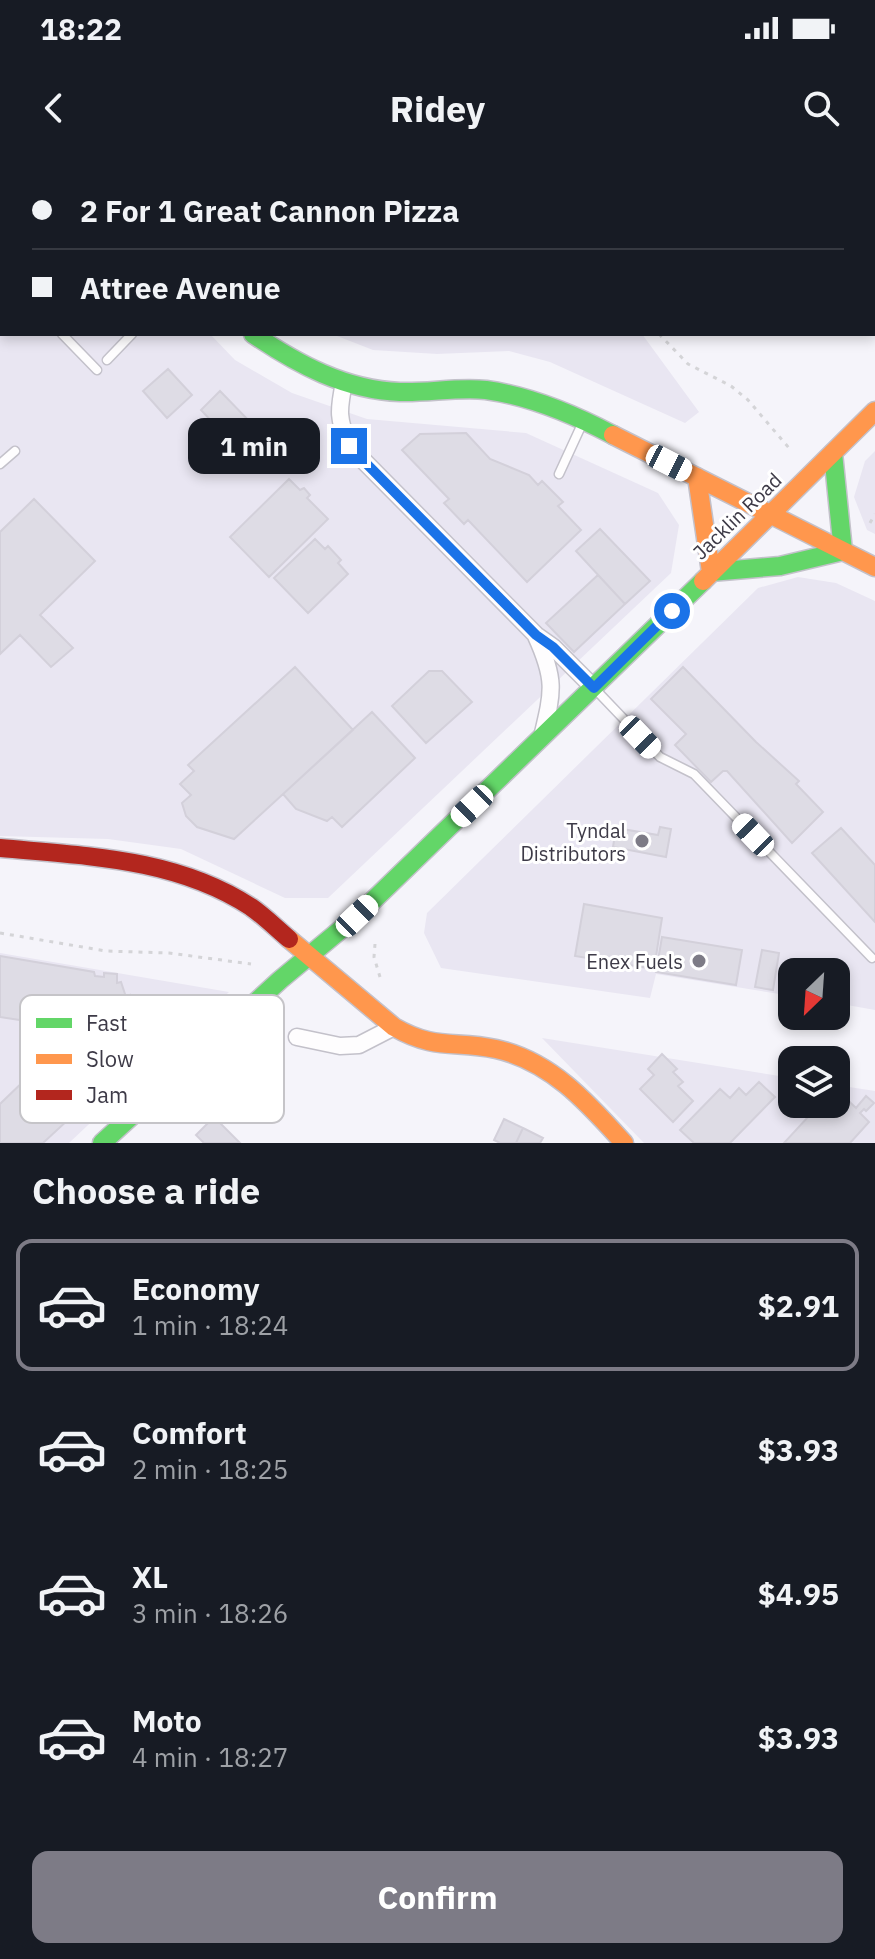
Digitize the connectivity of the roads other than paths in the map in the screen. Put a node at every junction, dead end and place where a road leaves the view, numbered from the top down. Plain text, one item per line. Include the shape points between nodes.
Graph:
1 (64, 336) edge
2 (130, 336) edge
3 (256, 336) edge
4 (107, 360) dead end
5 (97, 370) dead end
6 (344, 383) junction
7 (875, 411) edge
8 (584, 420) junction
9 (15, 451) dead end
10 (833, 453) junction
11 (0, 464) edge
12 (559, 474) dead end
13 (697, 477) junction
14 (770, 514) junction
15 (843, 551) junction
16 (875, 567) edge
17 (711, 572) junction
18 (536, 635) junction
19 (594, 688) junction
20 (542, 738) junction
21 (0, 848) edge
22 (308, 956) junction
23 (872, 958) dead end
24 (265, 995) edge
25 (394, 1027) junction
26 (297, 1037) dead end
27 (124, 1123) edge
28 (102, 1143) edge
29 (624, 1143) edge

1 - 5 lane
2 - 4 lane
3 - 6 main road
6 - 8 main road via 398,392 473,389 509,394
6 - 18 street via 339,421 349,446
7 - 10 main road, Jacklin Road
8 - 12 lane
8 - 13 main road
9 - 11 lane
10 - 14 main road, Jacklin Road
10 - 15 main road
13 - 14 main road
13 - 17 main road
14 - 15 main road
14 - 17 main road, Jacklin Road
15 - 16 main road
15 - 17 main road via 780,566
17 - 19 main road, Jacklin Road
18 - 19 street
18 - 20 street via 552,681
19 - 20 main road, Jacklin Road
19 - 23 lane via 660,757 694,774
20 - 22 main road, Jacklin Road via 357,916
21 - 22 main road via 133,861 200,881 251,907
22 - 24 main road, Jacklin Road
22 - 25 main road
25 - 26 street via 359,1045
25 - 29 main road via 432,1044 494,1048 541,1065 578,1094
27 - 28 main road, Jacklin Road

